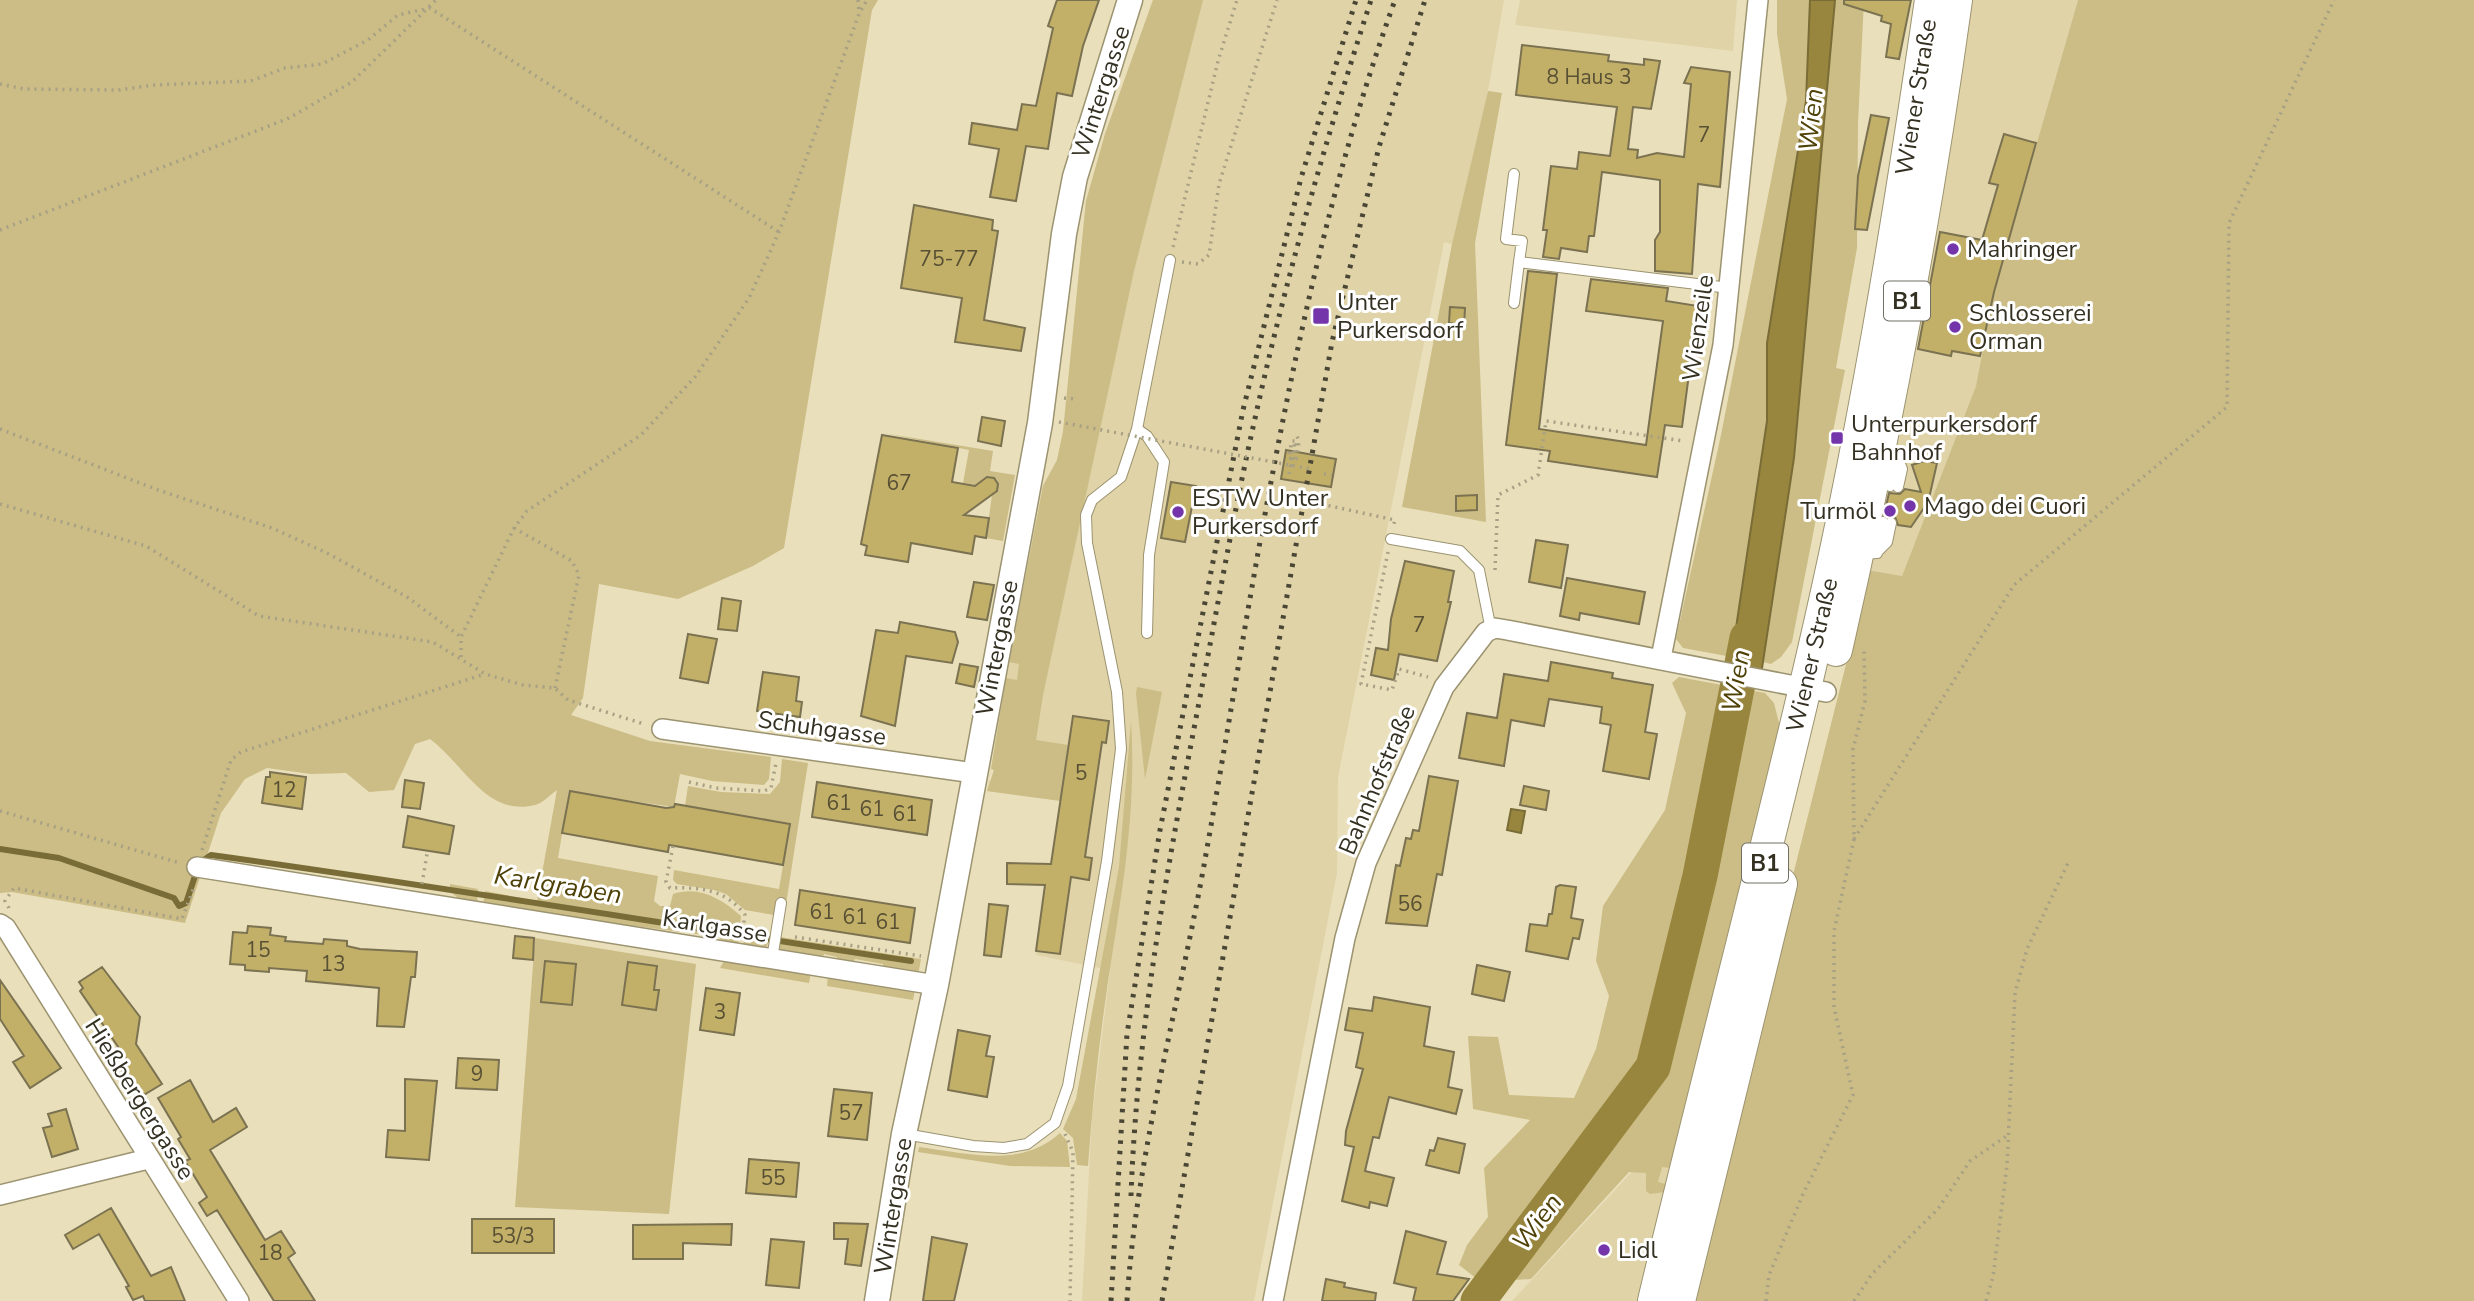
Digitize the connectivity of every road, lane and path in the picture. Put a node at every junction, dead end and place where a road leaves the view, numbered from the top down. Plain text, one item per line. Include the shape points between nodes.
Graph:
1 (436, 0) edge
2 (858, 0) edge
3 (867, 0) edge
4 (1130, 0) edge
5 (1237, 0) edge
6 (1277, 0) edge
7 (1758, 0) edge
8 (1931, 0) edge
9 (1956, 0) edge
10 (2334, 0) edge
11 (430, 8) junction
12 (859, 14) junction
13 (0, 85) edge
14 (1514, 174) dead end
15 (0, 230) edge
16 (779, 232) junction
17 (1170, 260) junction
18 (1519, 262) junction
19 (1729, 288) junction
20 (1514, 303) dead end
21 (1059, 422) dead end
22 (0, 429) edge
23 (1137, 429) junction
24 (1880, 437) junction
25 (1703, 444) junction
26 (1290, 466) junction
27 (1311, 470) dead end
28 (1324, 474) dead end
29 (1332, 475) dead end
30 (1894, 487) dead end
31 (1323, 498) dead end
32 (0, 504) edge
33 (1887, 522) dead end
34 (514, 528) junction
35 (1391, 539) junction
36 (1856, 554) junction
37 (1495, 583) dead end
38 (1491, 630) junction
39 (1147, 633) dead end
40 (461, 637) junction
41 (1864, 644) dead end
42 (461, 657) junction
43 (1661, 658) junction
44 (485, 674) junction
45 (1444, 687) junction
46 (555, 688) junction
47 (1815, 689) junction
48 (663, 729) joint
49 (777, 758) dead end
50 (974, 773) junction
51 (689, 782) dead end
52 (0, 811) edge
53 (1854, 839) junction
54 (673, 846) dead end
55 (426, 855) dead end
56 (2068, 863) dead end
57 (199, 868) junction
58 (423, 880) dead end
59 (5, 901) dead end
60 (781, 904) dead end
61 (0, 924) edge
62 (743, 932) dead end
63 (795, 937) dead end
64 (774, 947) junction
65 (918, 956) dead end
66 (936, 985) junction
67 (1055, 1123) junction
68 (904, 1133) junction
69 (2008, 1135) junction
70 (148, 1159) junction
71 (0, 1195) edge
72 (239, 1301) edge
73 (877, 1301) edge
74 (1070, 1301) edge
75 (1273, 1301) edge
76 (1654, 1301) edge
77 (1679, 1301) edge
78 (1766, 1301) edge
79 (1854, 1301) edge
80 (1986, 1301) edge

1 - 11 path
2 - 12 path
3 - 12 path
4 - 50 street, Wintergasse via 1074,177 1040,423
5 - 17 path
6 - 17 path via 1219,184 1209,255 1198,264
7 - 19 street, Wienzeile
8 - 24 main road, Wiener Straße / B1 via 1897,219
9 - 24 main road, Wiener Straße / B1 via 1926,201
10 - 53 path via 2229,223 2227,407 2014,585
11 - 13 path via 398,15 368,40 322,64 285,68 251,81 118,90
11 - 15 path via 352,82 287,120
11 - 16 path
12 - 16 path
14 - 18 lane via 1506,239 1522,241
16 - 34 path via 749,298 695,377 641,435 527,511
17 - 23 lane
18 - 19 lane
18 - 20 lane
19 - 25 street, Wienzeile
21 - 26 path, bridge
22 - 40 path via 272,528 407,597
23 - 39 lane via 1164,462 1149,555
23 - 67 lane via 1121,477 1092,500 1086,515 1087,543 1117,692 1121,749 1075,1055
24 - 30 lane
24 - 36 main road, Wiener Straße / B1
25 - 37 path via 1546,421 1538,475 1498,495
25 - 43 street, Wienzeile
26 - 26 path via 1295,454 1297,441 1292,440 1288,458 1292,458 1296,459 1299,442 1296,433 1294,443 1292,453 1290,464 1289,474
26 - 27 path, bridge
28 - 29 path
31 - 35 path via 1321,504 1395,520
32 - 42 path via 146,546 259,615 433,642
33 - 36 lane
34 - 40 path
34 - 46 path via 572,561 579,575
35 - 38 lane via 1460,551 1479,570
35 - 45 path via 1361,684 1392,690 1399,669 1422,674
36 - 47 main road, Wiener Straße / B1
38 - 43 street
38 - 45 street, Bahnhofstraße
40 - 42 path
41 - 53 path via 1865,701 1853,749
42 - 44 path
43 - 47 street
44 - 46 path
44 - 57 path via 241,752 232,760
45 - 75 street, Bahnhofstraße via 1366,863 1350,917
46 - 48 path via 568,700
47 - 76 main road, Wiener Straße / B1 via 1764,867
47 - 77 main road, Wiener Straße / B1
48 - 50 street, Schuhgasse
49 - 51 path via 775,781 764,791
50 - 66 street, Wintergasse
52 - 57 path
53 - 78 path via 1835,931 1834,982 1834,1007 1853,1095 1798,1205 1769,1275
54 - 62 path via 666,882 670,888 718,892 745,915
55 - 58 path
56 - 69 path via 2027,949 2015,993
57 - 59 path via 182,919 14,888
57 - 64 street, Karlgasse
60 - 64 lane
61 - 70 street, Hießbergergasse
63 - 65 path
64 - 66 street, Karlgasse
66 - 68 street, Wintergasse
67 - 68 lane via 1027,1144 1004,1148
67 - 74 path via 1070,1140 1073,1152
68 - 73 street, Wintergasse
69 - 79 path via 1970,1161 1938,1209 1872,1274
69 - 80 path via 1993,1277
70 - 71 street
70 - 72 street, Hießbergergasse

